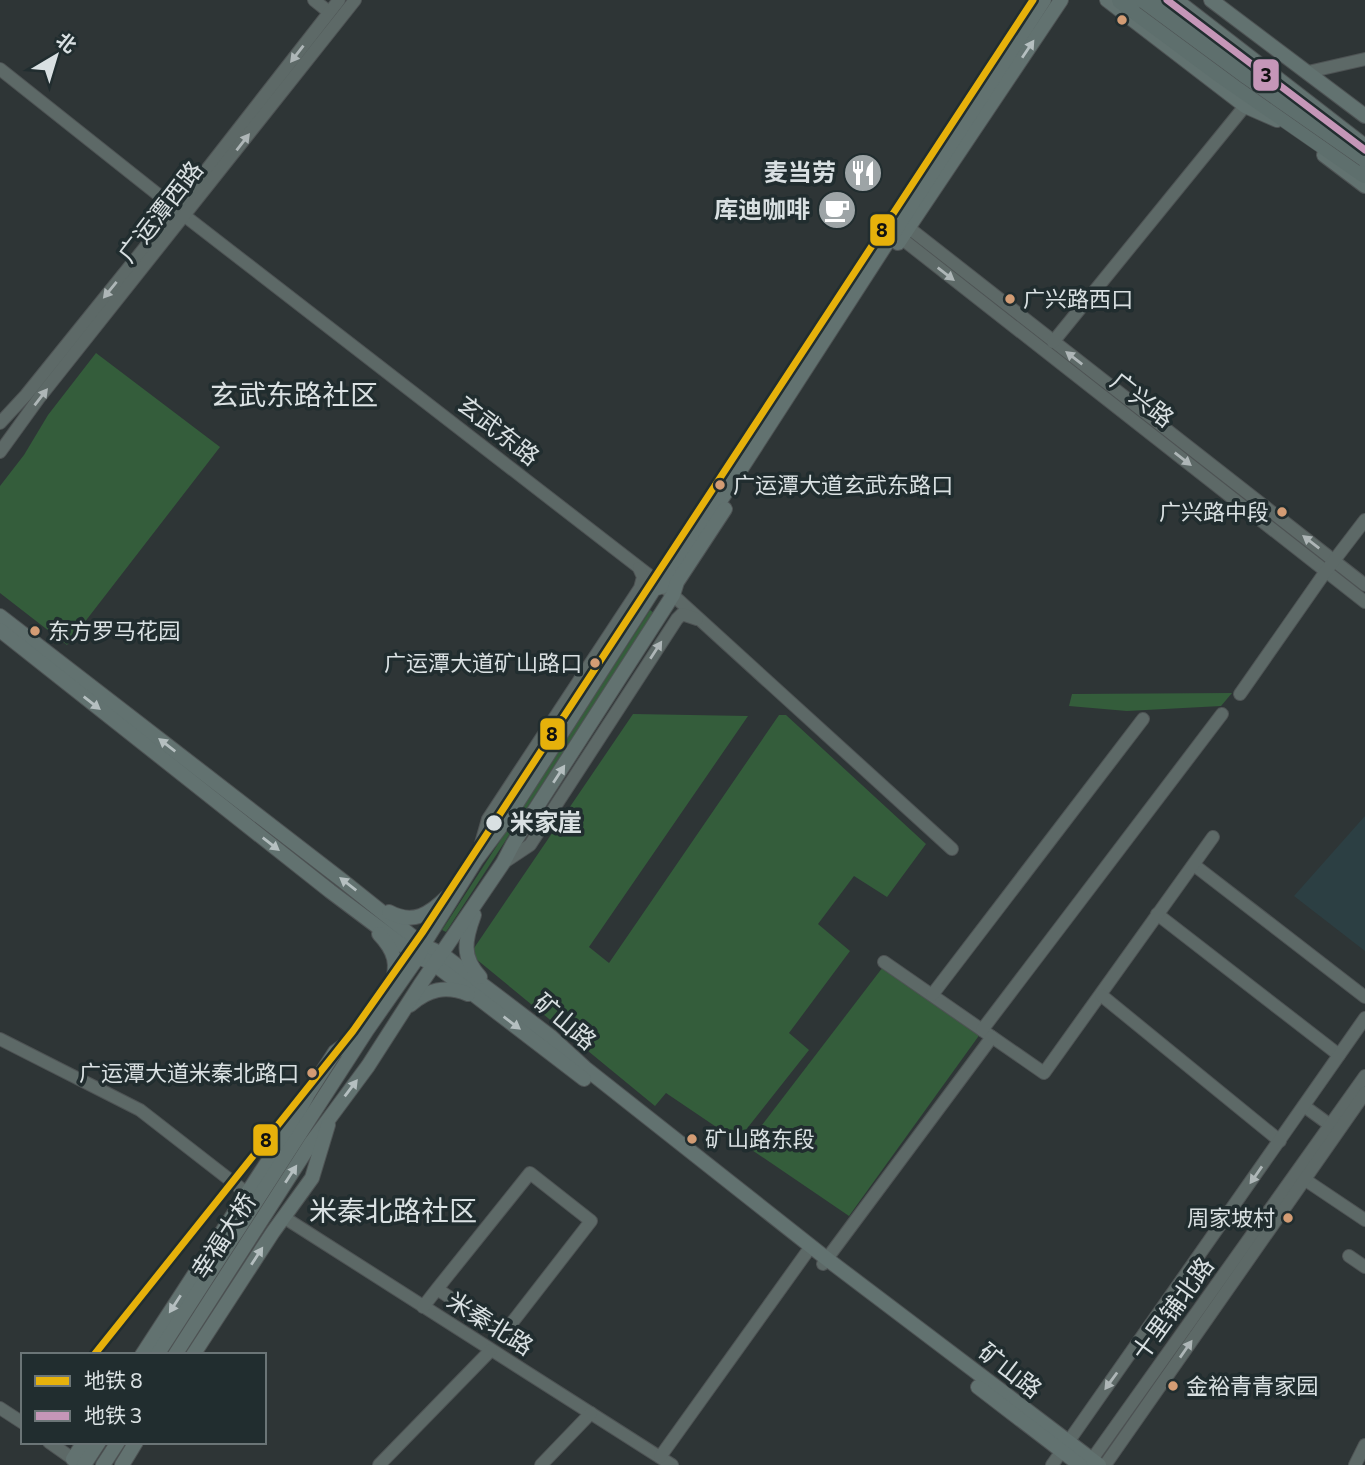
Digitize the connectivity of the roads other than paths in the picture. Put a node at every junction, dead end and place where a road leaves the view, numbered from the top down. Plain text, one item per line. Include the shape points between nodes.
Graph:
1 (314, 0) edge
2 (339, 0) edge
3 (355, 0) edge
4 (1044, 0) edge
5 (1061, 0) edge
6 (1107, 0) edge
7 (1121, 0) edge
8 (1145, 0) edge
9 (1154, 0) edge
10 (1176, 0) edge
11 (1211, 0) edge
12 (329, 12) junction
13 (1262, 40) junction
14 (1365, 59) edge
15 (0, 69) edge
16 (1308, 72) junction
17 (1278, 79) junction
18 (1245, 106) junction
19 (1365, 116) edge
20 (1365, 146) edge
21 (1365, 159) edge
22 (1365, 174) edge
23 (1365, 186) edge
24 (181, 212) junction
25 (903, 228) junction
26 (1053, 342) junction
27 (0, 423) edge
28 (0, 452) edge
29 (1365, 520) edge
30 (1335, 561) junction
31 (636, 565) junction
32 (1326, 571) junction
33 (1365, 584) edge
34 (668, 591) junction
35 (1365, 602) edge
36 (0, 616) edge
37 (705, 624) junction
38 (0, 631) edge
39 (633, 686) junction
40 (1240, 694) dead end
41 (601, 709) junction
42 (1222, 714) dead end
43 (1143, 719) dead end
44 (1213, 837) dead end
45 (952, 849) dead end
46 (476, 859) junction
47 (503, 863) junction
48 (1194, 864) junction
49 (461, 884) junction
50 (483, 894) junction
51 (368, 900) junction
52 (353, 908) junction
53 (1157, 914) junction
54 (421, 951) junction
55 (438, 959) junction
56 (884, 962) dead end
57 (932, 995) junction
58 (1101, 995) junction
59 (500, 997) junction
60 (1365, 997) edge
61 (483, 1001) junction
62 (380, 1012) junction
63 (401, 1013) junction
64 (1365, 1018) edge
65 (367, 1030) junction
66 (987, 1033) junction
67 (0, 1039) edge
68 (1339, 1055) junction
69 (1365, 1076) edge
70 (1365, 1093) edge
71 (1304, 1106) junction
72 (331, 1115) junction
73 (1330, 1125) junction
74 (306, 1139) junction
75 (1280, 1141) junction
76 (1304, 1179) junction
77 (248, 1194) junction
78 (285, 1217) junction
79 (1365, 1220) edge
80 (807, 1252) junction
81 (1349, 1256) dead end
82 (825, 1261) junction
83 (1365, 1267) edge
84 (437, 1289) junction
85 (423, 1307) junction
86 (491, 1350) junction
87 (143, 1353) edge
88 (158, 1353) edge
89 (176, 1353) edge
90 (194, 1353) edge
91 (0, 1408) edge
92 (591, 1413) junction
93 (21, 1422) edge
94 (52, 1444) edge
95 (84, 1444) edge
96 (97, 1444) edge
97 (117, 1444) edge
98 (135, 1444) edge
99 (1365, 1446) edge
100 (1064, 1447) junction
101 (660, 1457) junction
102 (79, 1463) edge
103 (1093, 1464) edge
104 (103, 1465) edge
105 (122, 1465) edge
106 (379, 1465) edge
107 (541, 1465) edge
108 (672, 1465) edge
109 (1052, 1465) edge
110 (1355, 1465) edge

1 - 12 street
2 - 12 street, 广运潭西路
24 -> 3 street, 广运潭西路
4 - 25 main road
25 -> 5 main road
6 - 18 main road
7 - 22 highway
8 - 21 highway, bridge
9 - 21 main road
10 - 17 main road
11 - 13 main road
12 -> 24 street, 广运潭西路
13 - 16 main road
13 - 17 main road
14 - 16 street
15 - 24 street, 玄武东路
16 - 19 main road
17 - 20 main road
18 - 23 main road via 1275,118
18 - 26 street
24 -> 27 street, 广运潭西路
28 -> 24 street, 广运潭西路
24 - 31 street, 玄武东路
25 - 26 street, 广兴路
25 -> 32 street, 广兴路
25 - 34 main road
30 -> 26 street, 广兴路
29 - 30 street
30 - 32 street
30 - 33 street, 广兴路
31 - 34 street, 玄武东路
31 - 46 street via 643,577 640,588 488,819
32 - 35 street, 广兴路
32 - 40 street
34 - 37 street, 玄武东路
34 - 41 main road
34 - 46 main road via 654,589 508,817
51 -> 36 main road, 矿山路
39 -> 37 street via 679,616 690,615
37 - 45 street, 玄武东路
38 -> 52 main road, 矿山路
39 - 41 street
39 - 47 street via 530,845
47 -> 41 main road
42 - 66 street
43 - 57 street
44 - 48 street
46 - 49 main road
47 - 50 main road
48 - 53 street
48 - 60 street
49 - 51 main road via 418,918 397,916
49 - 54 main road
50 - 55 main road
50 - 59 main road via 466,939 466,955 472,969
51 - 54 main road, 矿山路
52 - 54 main road, 矿山路
52 - 62 main road via 395,957 396,974
53 - 58 street
53 - 68 street
54 - 55 main road, 矿山路
54 - 62 main road
55 - 59 main road, 矿山路
55 - 61 main road, 矿山路
55 - 63 main road
56 - 57 street
57 - 66 street
58 - 66 street via 1044,1073
58 - 75 street
59 - 82 main road, 矿山路
61 - 63 main road via 442,988 423,995
61 -> 80 main road, 矿山路
62 - 65 main road
72 -> 63 main road
64 - 68 street
65 - 74 main road
65 - 77 main road via 335,1052
66 - 82 street
67 - 77 street via 140,1110
68 - 71 street
69 - 73 street, 十里铺北路
70 - 76 street, 十里铺北路
71 - 73 street
71 - 75 street
72 - 74 main road
72 - 78 main road via 312,1178
73 - 103 street, 十里铺北路
74 - 88 main road, 幸福大桥
89 -> 74 main road, 幸福大桥
75 -> 100 street
76 - 79 street
103 -> 76 street, 十里铺北路
77 -> 87 main road
78 - 85 street, 米秦北路
90 -> 78 main road
80 - 82 main road, 矿山路
80 - 101 street
81 - 83 street
82 - 100 main road, 矿山路
84 - 84 street via 530,1173 591,1221 504,1333
84 - 85 street
85 - 86 street, 米秦北路
86 - 92 street, 米秦北路
86 - 106 street
91 - 93 street
92 - 101 street, 米秦北路
92 - 107 street
94 - 102 street
95 - 102 main road
96 - 102 main road
97 - 104 main road
98 - 105 main road
99 - 110 street
100 - 103 main road, 矿山路
100 - 109 street
101 - 108 street, 米秦北路

